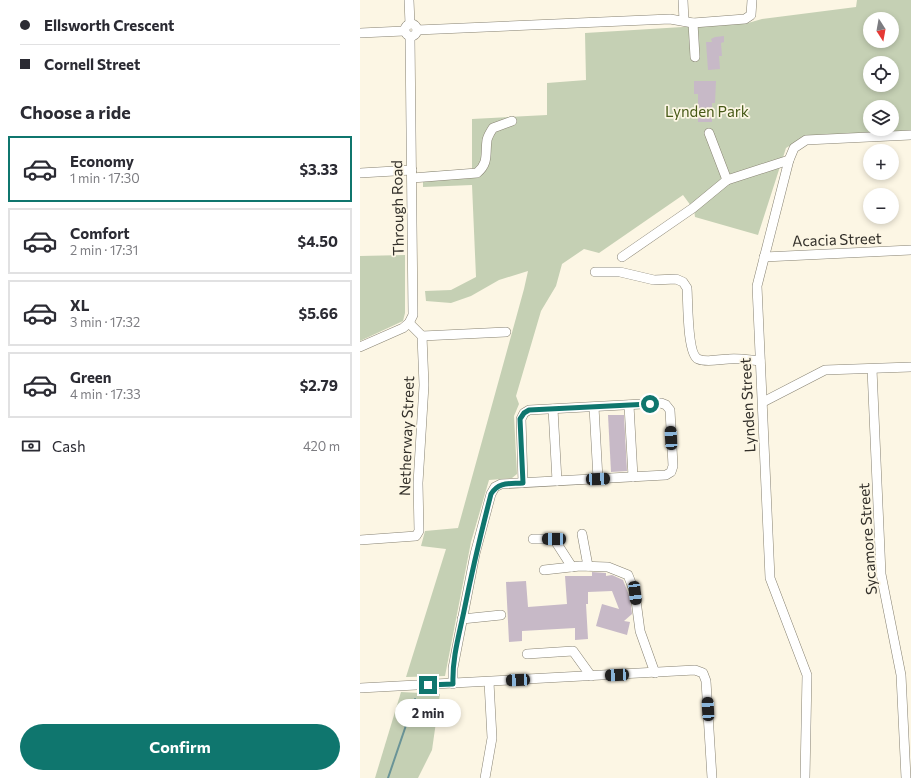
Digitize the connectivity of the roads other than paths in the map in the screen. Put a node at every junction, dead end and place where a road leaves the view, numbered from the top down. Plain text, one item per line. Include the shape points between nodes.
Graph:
1 (410, 0) edge
2 (682, 0) edge
3 (752, 0) edge
4 (684, 21) junction
5 (693, 22) junction
6 (410, 30) junction
7 (360, 32) edge
8 (695, 57) dead end
9 (512, 121) dead end
10 (708, 133) dead end
11 (911, 135) edge
12 (789, 160) junction
13 (360, 173) edge
14 (412, 174) junction
15 (727, 180) junction
16 (911, 250) edge
17 (622, 257) dead end
18 (764, 257) junction
19 (595, 272) dead end
20 (409, 323) junction
21 (506, 332) dead end
22 (422, 336) junction
23 (360, 347) edge
24 (760, 361) junction
25 (911, 367) edge
26 (872, 369) junction
27 (763, 402) junction
28 (629, 405) junction
29 (594, 407) junction
30 (553, 409) junction
31 (632, 477) junction
32 (598, 479) junction
33 (557, 481) junction
34 (523, 483) junction
35 (582, 534) dead end
36 (533, 539) dead end
37 (360, 540) edge
38 (588, 566) junction
39 (572, 567) junction
40 (544, 570) dead end
41 (501, 615) dead end
42 (462, 619) junction
43 (528, 654) dead end
44 (655, 672) junction
45 (591, 676) junction
46 (489, 682) junction
47 (453, 684) junction
48 (360, 688) edge
49 (485, 778) edge
50 (712, 778) edge
51 (805, 778) edge
52 (906, 778) edge

1 - 6 street, Through Road
2 - 4 street
3 - 5 street via 751,15 746,19
4 - 5 street
4 - 6 street via 670,19
5 - 8 street
6 - 7 street
6 - 14 street, Through Road
9 - 14 street via 493,128 487,138 484,168 477,173
10 - 15 street
11 - 12 street, Lynden Street via 806,140 794,148
12 - 15 street
12 - 18 street, Lynden Street
13 - 14 street
14 - 20 street, Through Road via 414,303
15 - 17 street
16 - 18 street, Acacia Street
18 - 24 street, Lynden Street via 757,286
19 - 24 street via 620,272 654,280 676,279 684,282 687,288 689,330 696,358
20 - 22 street
20 - 23 street
21 - 22 street
22 - 37 street, Netherway Street via 424,385 418,483 420,531 416,536
24 - 27 street, Lynden Street
25 - 26 street
26 - 27 street via 826,370
26 - 52 street, Sycamore Street via 881,574 901,675
27 - 51 street, Lynden Street via 770,578 807,675
28 - 29 street
28 - 31 street
28 - 31 street via 661,404 670,410 673,466 671,472 666,475
29 - 30 street
29 - 32 street
30 - 33 street
30 - 34 street via 529,410 520,419
31 - 32 street
32 - 33 street
33 - 34 street
34 - 42 street via 501,484 495,487 491,494 475,554
35 - 38 street
36 - 39 street via 554,539
38 - 39 street
38 - 44 street via 608,567 628,575 635,593 640,631
39 - 40 street
41 - 42 street
42 - 47 street via 453,668
43 - 45 street via 573,651
44 - 45 street
44 - 50 street via 695,670 703,674 706,681
45 - 46 street
46 - 47 street
46 - 49 street via 492,738
47 - 48 street

